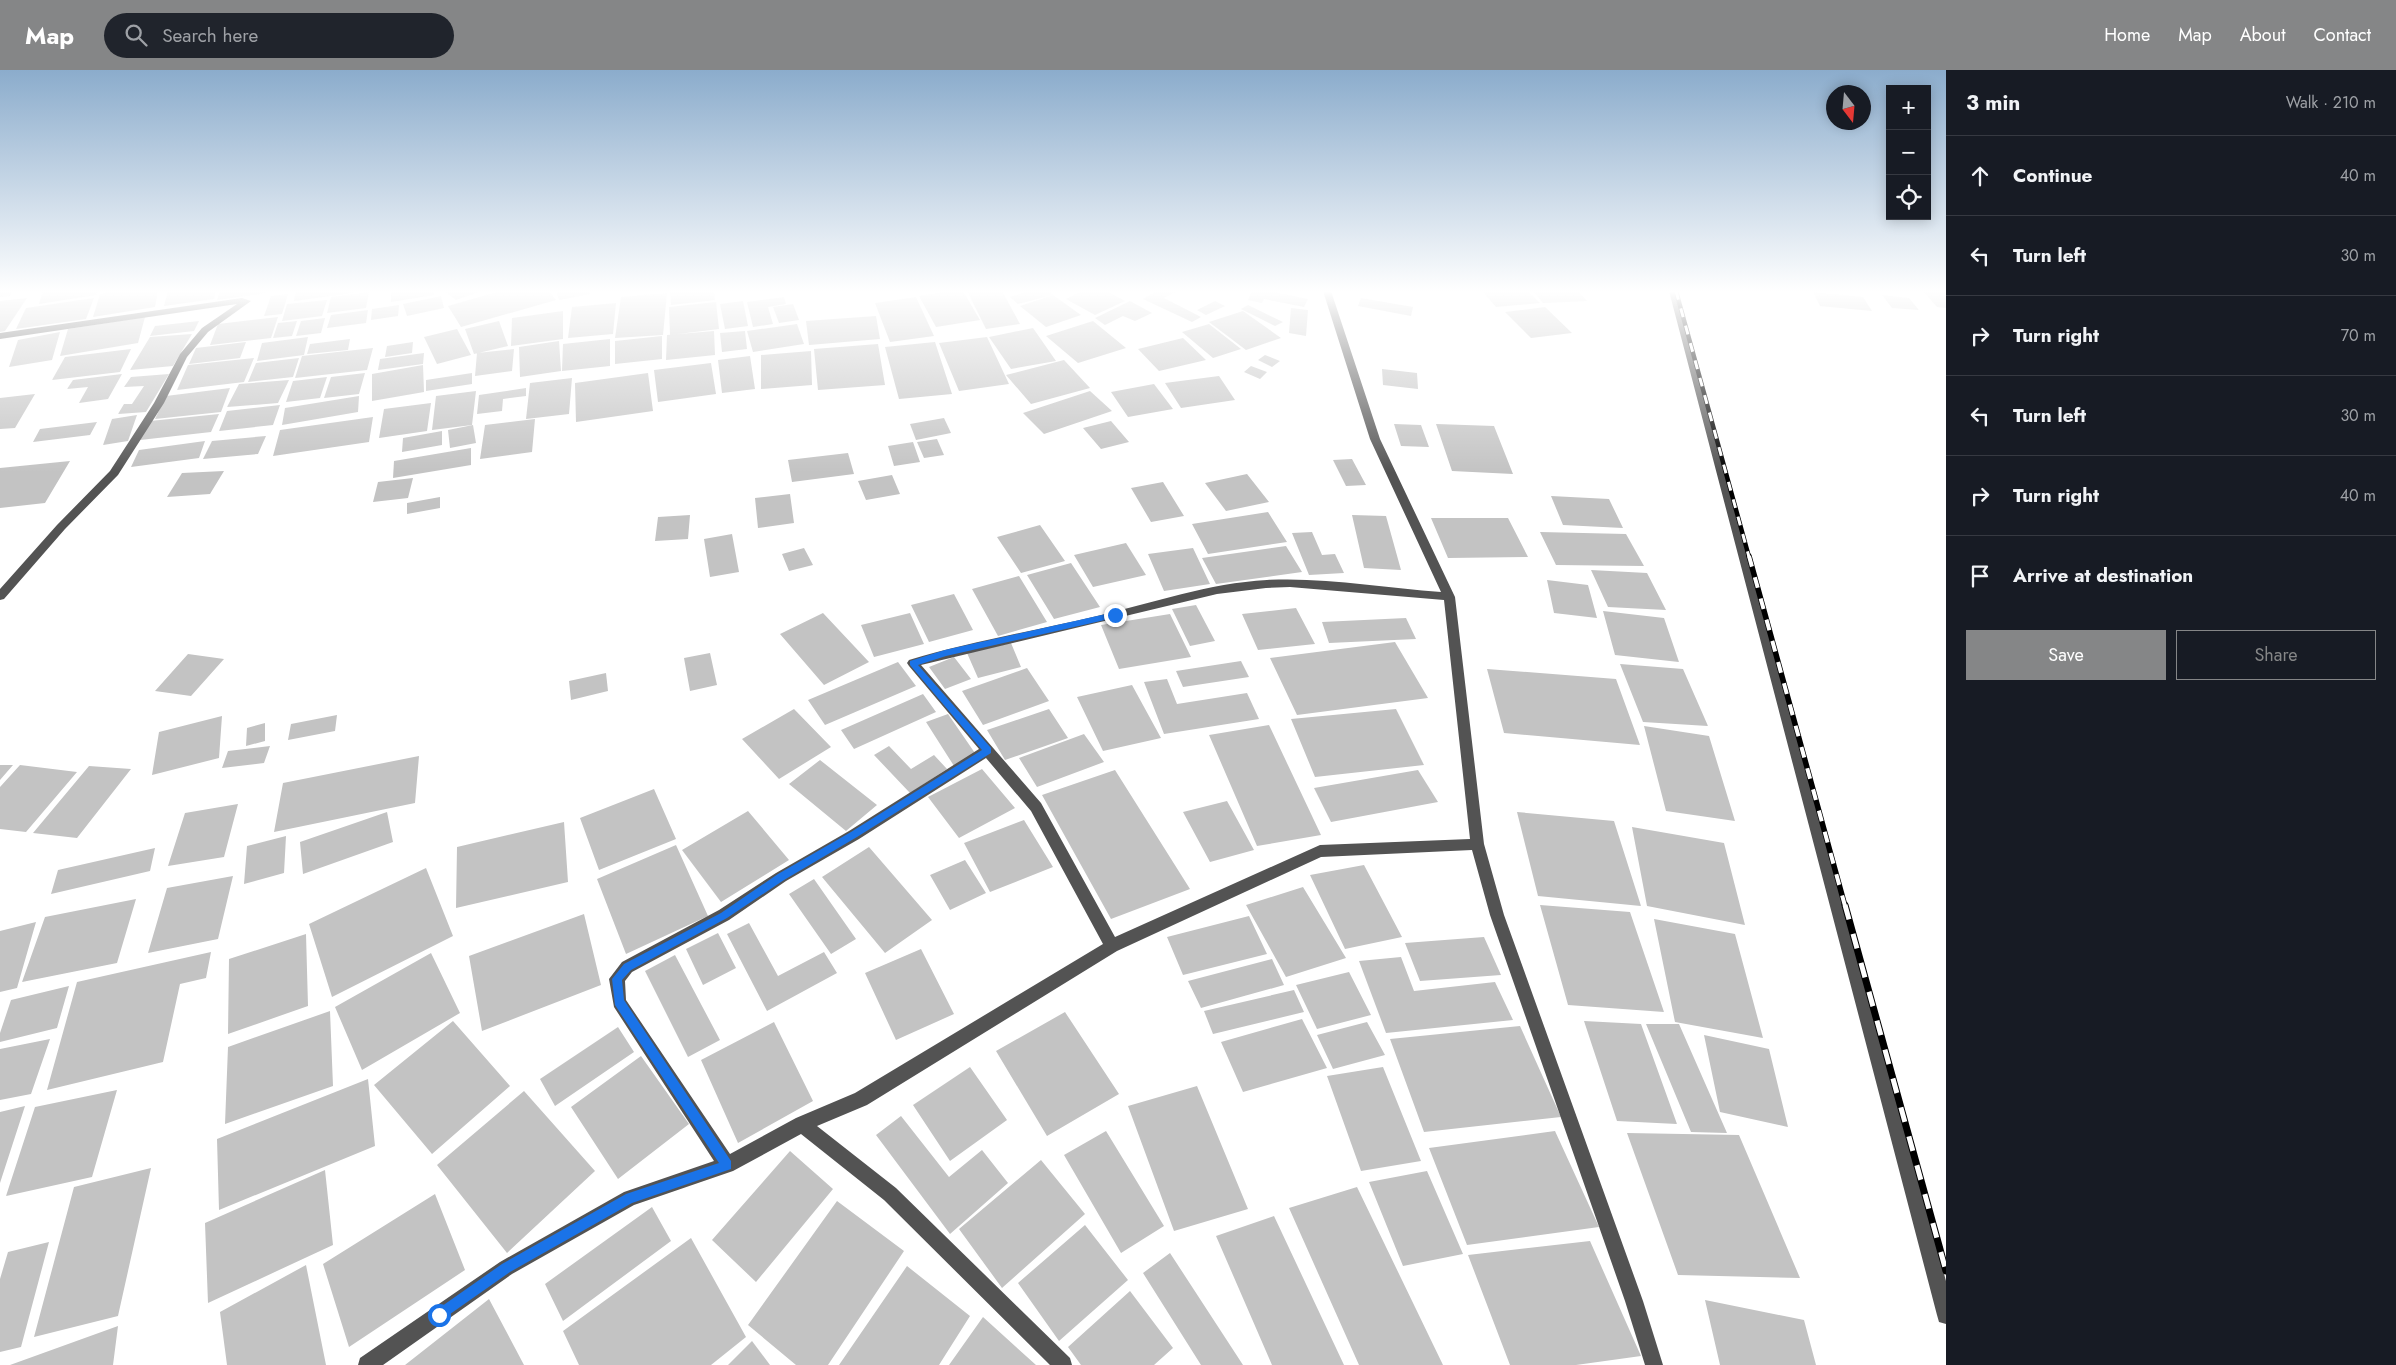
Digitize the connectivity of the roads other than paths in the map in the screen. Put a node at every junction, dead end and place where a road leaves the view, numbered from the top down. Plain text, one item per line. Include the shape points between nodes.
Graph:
1 (187, 351) edge
2 (1346, 351) edge
3 (1689, 351) edge
4 (0, 596) edge
5 (1449, 597) junction
6 (988, 750) junction
7 (1477, 844) junction
8 (1112, 946) junction
9 (802, 1124) junction
10 (727, 1165) junction
11 (1946, 1314) edge
12 (367, 1365) edge
13 (1063, 1365) edge
14 (1654, 1365) edge

1 - 4 street via 159,403 114,473
2 - 5 street via 1375,439
3 - 11 street
5 - 6 street via 1289,583 1234,588 1164,601 1099,620 945,653 913,663
5 - 7 street
6 - 8 street via 1036,807
6 - 10 street via 781,877 724,916 628,967 617,979 619,1002
7 - 8 street via 1320,851
7 - 14 street via 1497,915
8 - 9 street via 861,1099
9 - 10 street
9 - 13 street via 890,1194
10 - 12 street via 630,1198 506,1268

